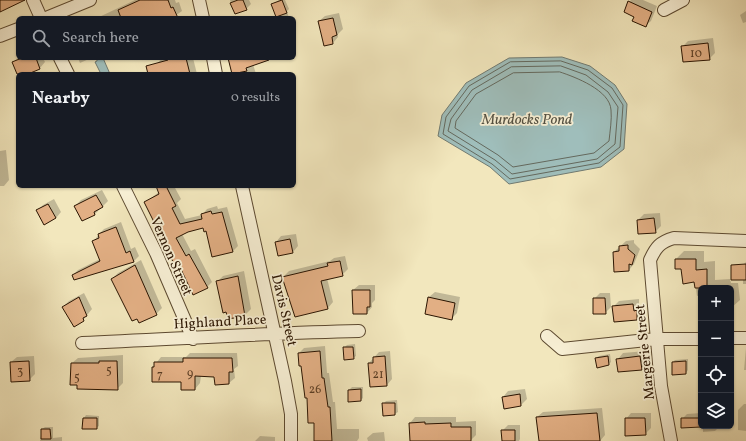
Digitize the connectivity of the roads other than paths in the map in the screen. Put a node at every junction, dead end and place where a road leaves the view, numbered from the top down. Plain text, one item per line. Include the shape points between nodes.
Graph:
1 (33, 0) edge
2 (90, 0) edge
3 (199, 0) edge
4 (683, 0) edge
5 (664, 10) dead end
6 (40, 16) edge
7 (51, 16) edge
8 (203, 16) edge
9 (16, 30) edge
10 (0, 36) edge
11 (61, 60) edge
12 (213, 60) edge
13 (67, 72) edge
14 (216, 72) edge
15 (124, 188) edge
16 (242, 188) edge
17 (746, 241) edge
18 (359, 332) dead end
19 (276, 333) junction
20 (546, 336) dead end
21 (193, 338) junction
22 (734, 338) edge
23 (746, 338) edge
24 (656, 339) junction
25 (698, 339) edge
26 (82, 343) dead end
27 (291, 441) edge
28 (671, 441) edge

1 - 6 street
2 - 7 street
3 - 8 street
4 - 5 street
9 - 10 street
11 - 13 street
12 - 14 street
15 - 21 street, Vernon Street
16 - 19 street, Davis Street
17 - 24 street, Margerie Street via 674,238 658,245 650,260
18 - 19 street, Highland Place
19 - 21 street, Highland Place
19 - 27 street, Davis Street via 291,414
20 - 24 street via 562,349
21 - 26 street, Highland Place
22 - 23 street
24 - 25 street
24 - 28 street, Margerie Street

